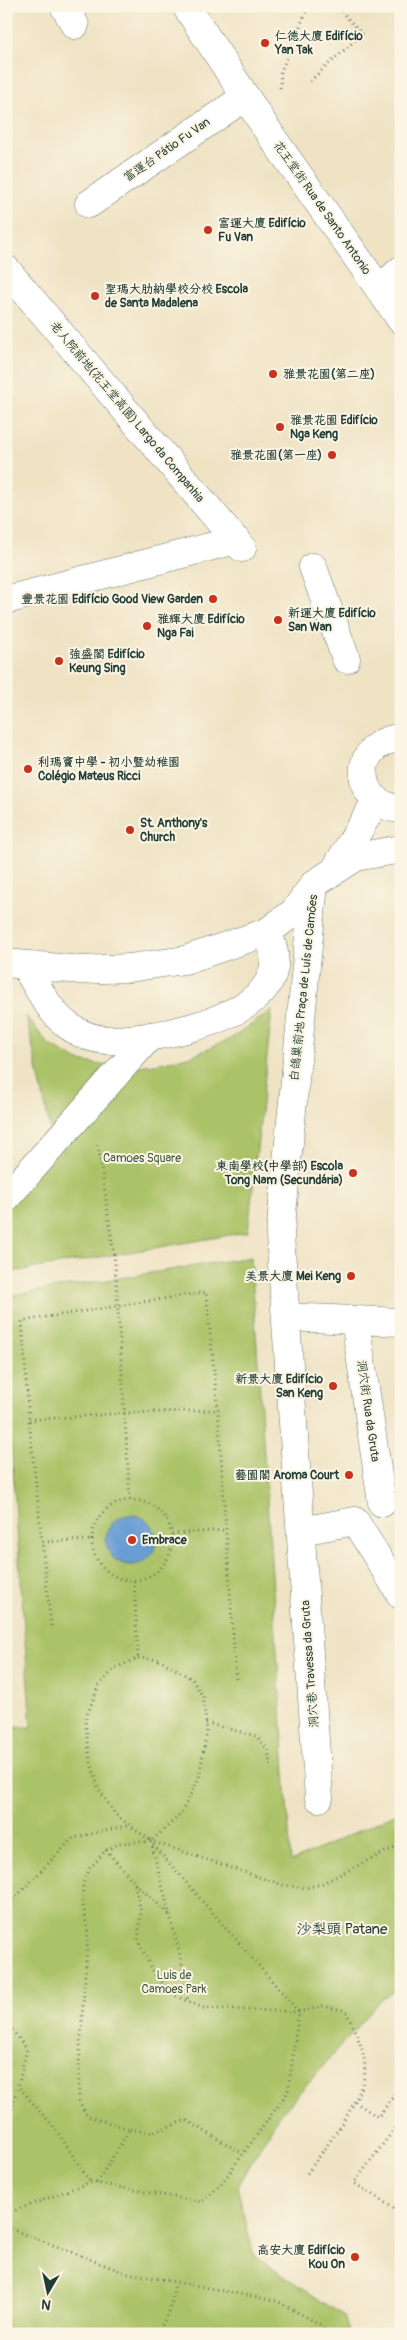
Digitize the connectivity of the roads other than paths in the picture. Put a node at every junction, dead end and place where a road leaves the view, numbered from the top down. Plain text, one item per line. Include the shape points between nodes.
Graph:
1 (186, 6) edge
2 (244, 97) junction
3 (89, 204) dead end
4 (401, 270) edge
5 (10, 282) edge
6 (379, 288) junction
7 (401, 320) edge
8 (313, 567) dead end
9 (6, 600) edge
10 (346, 659) dead end
11 (401, 738) edge
12 (388, 805) edge
13 (401, 849) edge
14 (336, 868) junction
15 (314, 884) junction
16 (267, 932) junction
17 (16, 964) edge
18 (150, 1036) junction
19 (6, 1198) edge
20 (286, 1317) junction
21 (355, 1320) junction
22 (401, 1322) edge
23 (382, 1503) dead end
24 (301, 1531) junction
25 (401, 1595) edge
26 (319, 1798) dead end

1 - 2 street, 花王堂街 Rua de Santo Antonio
2 - 3 street, 富運台 Pátio Fu Van
2 - 6 street, 花王堂街 Rua de Santo Antonio
4 - 6 street
5 - 9 street, 老人院前地(花王堂高園) Largo da Companhia via 239,544
6 - 7 street, 花王堂街 Rua de Santo Antonio
8 - 10 street
11 - 12 street via 384,741 370,752 366,760 364,778 370,794
12 - 14 street
13 - 14 street via 356,857
14 - 15 street
15 - 16 street, 白鴿巢前地 Praça de Luís de Camões via 294,912
15 - 20 street, 白鴿巢前地 Praça de Luís de Camões via 280,1235
16 - 17 street, 白鴿巢前地 Praça de Luís de Camões via 185,960 129,968 81,970
16 - 18 street via 275,955 273,972 266,987 252,1000 235,1011 198,1025
17 - 18 street via 70,1027 106,1040
18 - 19 street
20 - 21 street
20 - 24 street, 洞穴巷 Travessa da Gruta
21 - 22 street
21 - 23 street, 洞穴街 Rua da Gruta
24 - 25 street via 355,1521
24 - 26 street, 洞穴巷 Travessa da Gruta

